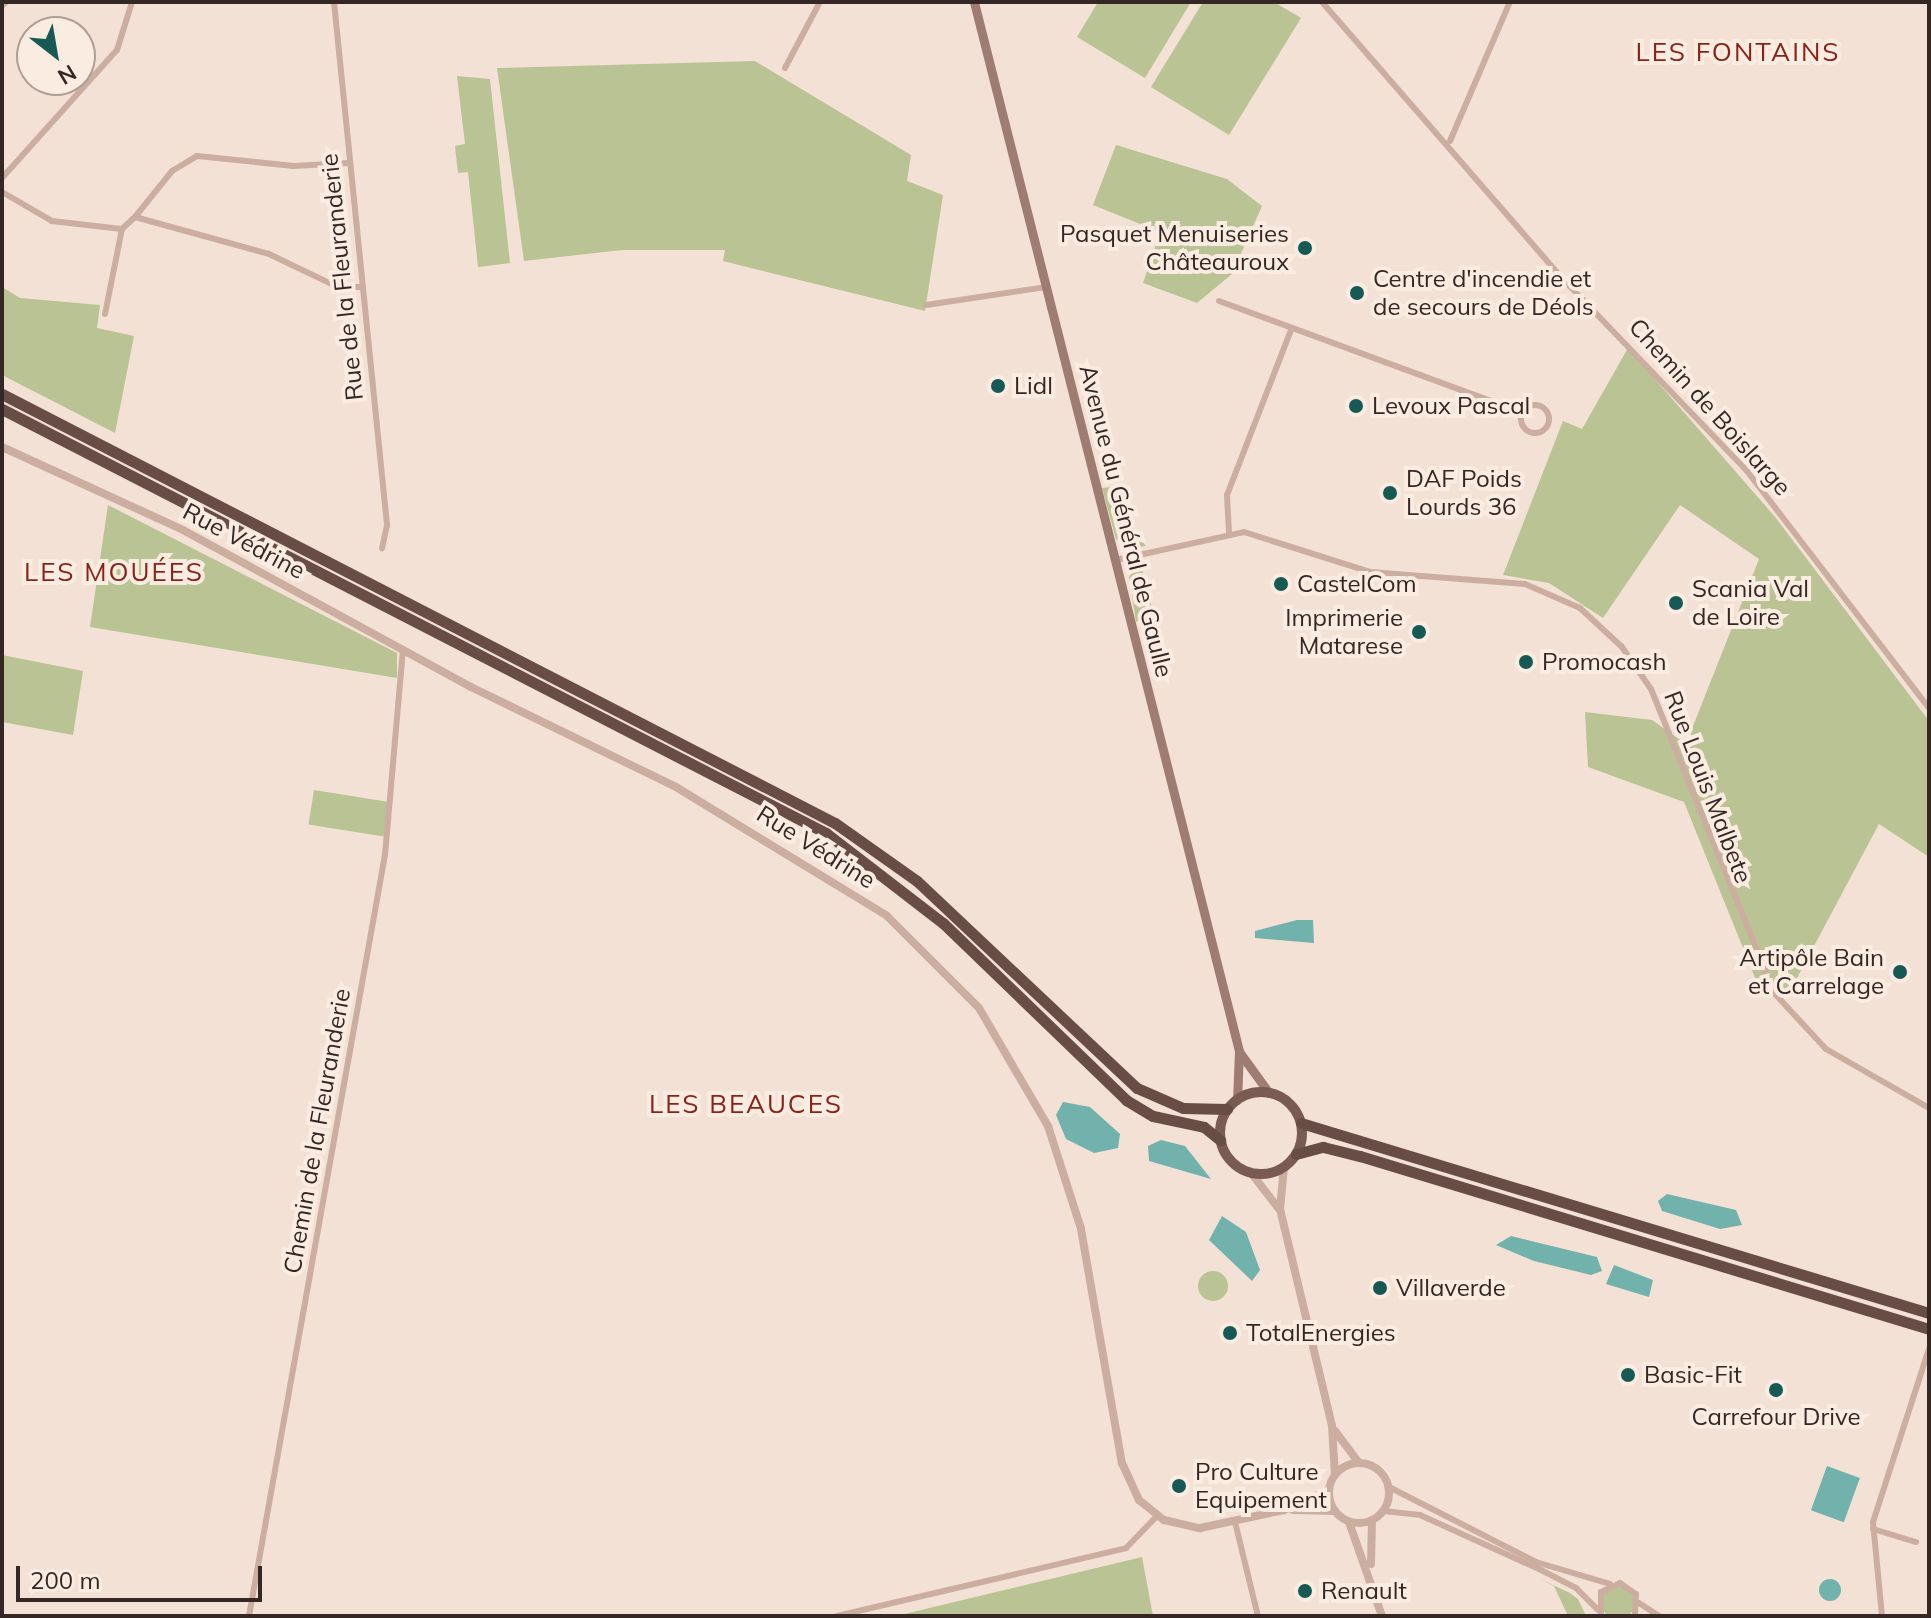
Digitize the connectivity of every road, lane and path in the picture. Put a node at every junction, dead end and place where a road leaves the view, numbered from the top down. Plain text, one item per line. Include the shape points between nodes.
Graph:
1 (132, 2) edge
2 (334, 2) edge
3 (820, 2) edge
4 (974, 2) edge
5 (1322, 2) edge
6 (1510, 2) edge
7 (785, 68) dead end
8 (1450, 141) junction
9 (349, 163) junction
10 (2, 178) edge
11 (2, 192) edge
12 (135, 217) junction
13 (122, 229) junction
14 (363, 287) junction
15 (1046, 287) junction
16 (1219, 301) dead end
17 (926, 305) dead end
18 (105, 314) dead end
19 (1291, 330) junction
20 (2, 394) edge
21 (2, 409) edge
22 (1523, 413) junction
23 (2, 447) edge
24 (1229, 533) junction
25 (382, 548) dead end
26 (1116, 560) junction
27 (403, 650) junction
28 (1929, 708) edge
29 (1239, 1051) junction
30 (1269, 1093) junction
31 (1232, 1104) junction
32 (1929, 1108) edge
33 (1301, 1123) junction
34 (1220, 1140) junction
35 (1296, 1154) junction
36 (1284, 1167) junction
37 (1252, 1174) junction
38 (1280, 1209) junction
39 (1927, 1312) edge
40 (1924, 1328) edge
41 (1929, 1349) edge
42 (1332, 1426) junction
43 (1358, 1462) junction
44 (1335, 1475) junction
45 (1388, 1483) junction
46 (1329, 1490) junction
47 (1284, 1510) junction
48 (1335, 1511) junction
49 (1383, 1511) junction
50 (1157, 1516) junction
51 (1372, 1520) junction
52 (1349, 1521) junction
53 (1235, 1522) junction
54 (1873, 1529) junction
55 (1916, 1542) dead end
56 (1371, 1568) junction
57 (1610, 1584) junction
58 (1639, 1603) junction
59 (1600, 1613) edge
60 (249, 1616) edge
61 (837, 1616) edge
62 (1258, 1616) edge
63 (1382, 1616) edge
64 (1635, 1616) edge
65 (1659, 1616) edge
66 (1882, 1616) edge

1 - 10 street via 117,50
2 - 9 street, Rue de la Fleuranderie
3 - 7 street
4 - 15 main road, Avenue du Général de Gaulle
5 - 8 street, Chemin de Boislarge
6 - 8 street
8 - 28 street, Chemin de Boislarge via 1562,278 1754,480
9 - 12 street via 293,166 197,156 172,171
9 - 14 street, Rue de la Fleuranderie
11 - 13 street via 52,221
12 - 13 street
12 - 14 street via 269,254 338,287
13 - 18 street
14 - 25 street, Rue de la Fleuranderie via 387,525
15 - 17 street
15 - 26 main road, Avenue du Général de Gaulle
16 - 19 street
19 - 22 street
19 - 24 street via 1227,495
20 - 31 highway via 835,823 917,881 1137,1088 1183,1108
21 - 34 highway via 826,833 943,923 1126,1100 1153,1116 1204,1127
22 - 22 street via 1530,432 1548,424 1538,406
23 - 27 street, Rue Védrine via 183,530
24 - 26 street, Rue Louis Malbete
24 - 32 street, Rue Louis Malbete via 1252,533 1370,572 1525,584 1595,619 1654,696 1775,994 1843,1062
26 - 29 main road, Avenue du Général de Gaulle
27 - 50 street, Rue Védrine via 800,857 887,916 979,1008 1027,1082 1066,1174 1122,1463 1132,1489
27 - 60 street, Chemin de la Fleuranderie via 385,855
29 - 30 main road, Avenue du Général de Gaulle
29 - 31 main road, Avenue du Général de Gaulle
30 - 31 main road
30 - 33 main road via 1290,1104
31 - 34 main road
33 - 35 main road
33 - 39 highway
34 - 37 main road via 1228,1158
35 - 36 main road
35 - 40 highway via 1323,1147 1360,1156
36 - 37 main road
36 - 38 street
37 - 38 street
38 - 42 street
41 - 54 street
42 - 43 street
42 - 44 street
43 - 44 street
43 - 45 street via 1372,1465
44 - 46 street
45 - 49 street
45 - 57 street via 1536,1562
46 - 47 street
46 - 48 street
47 - 48 street
47 - 53 street
48 - 52 street
49 - 51 street
49 - 59 street via 1420,1515 1539,1569 1576,1588
50 - 53 street via 1188,1528
50 - 61 street via 1126,1548
51 - 52 street
51 - 56 street
52 - 56 street
53 - 62 street
54 - 55 street
54 - 66 street
56 - 63 street
57 - 58 street via 1630,1587
57 - 59 street
58 - 64 street
58 - 65 street

